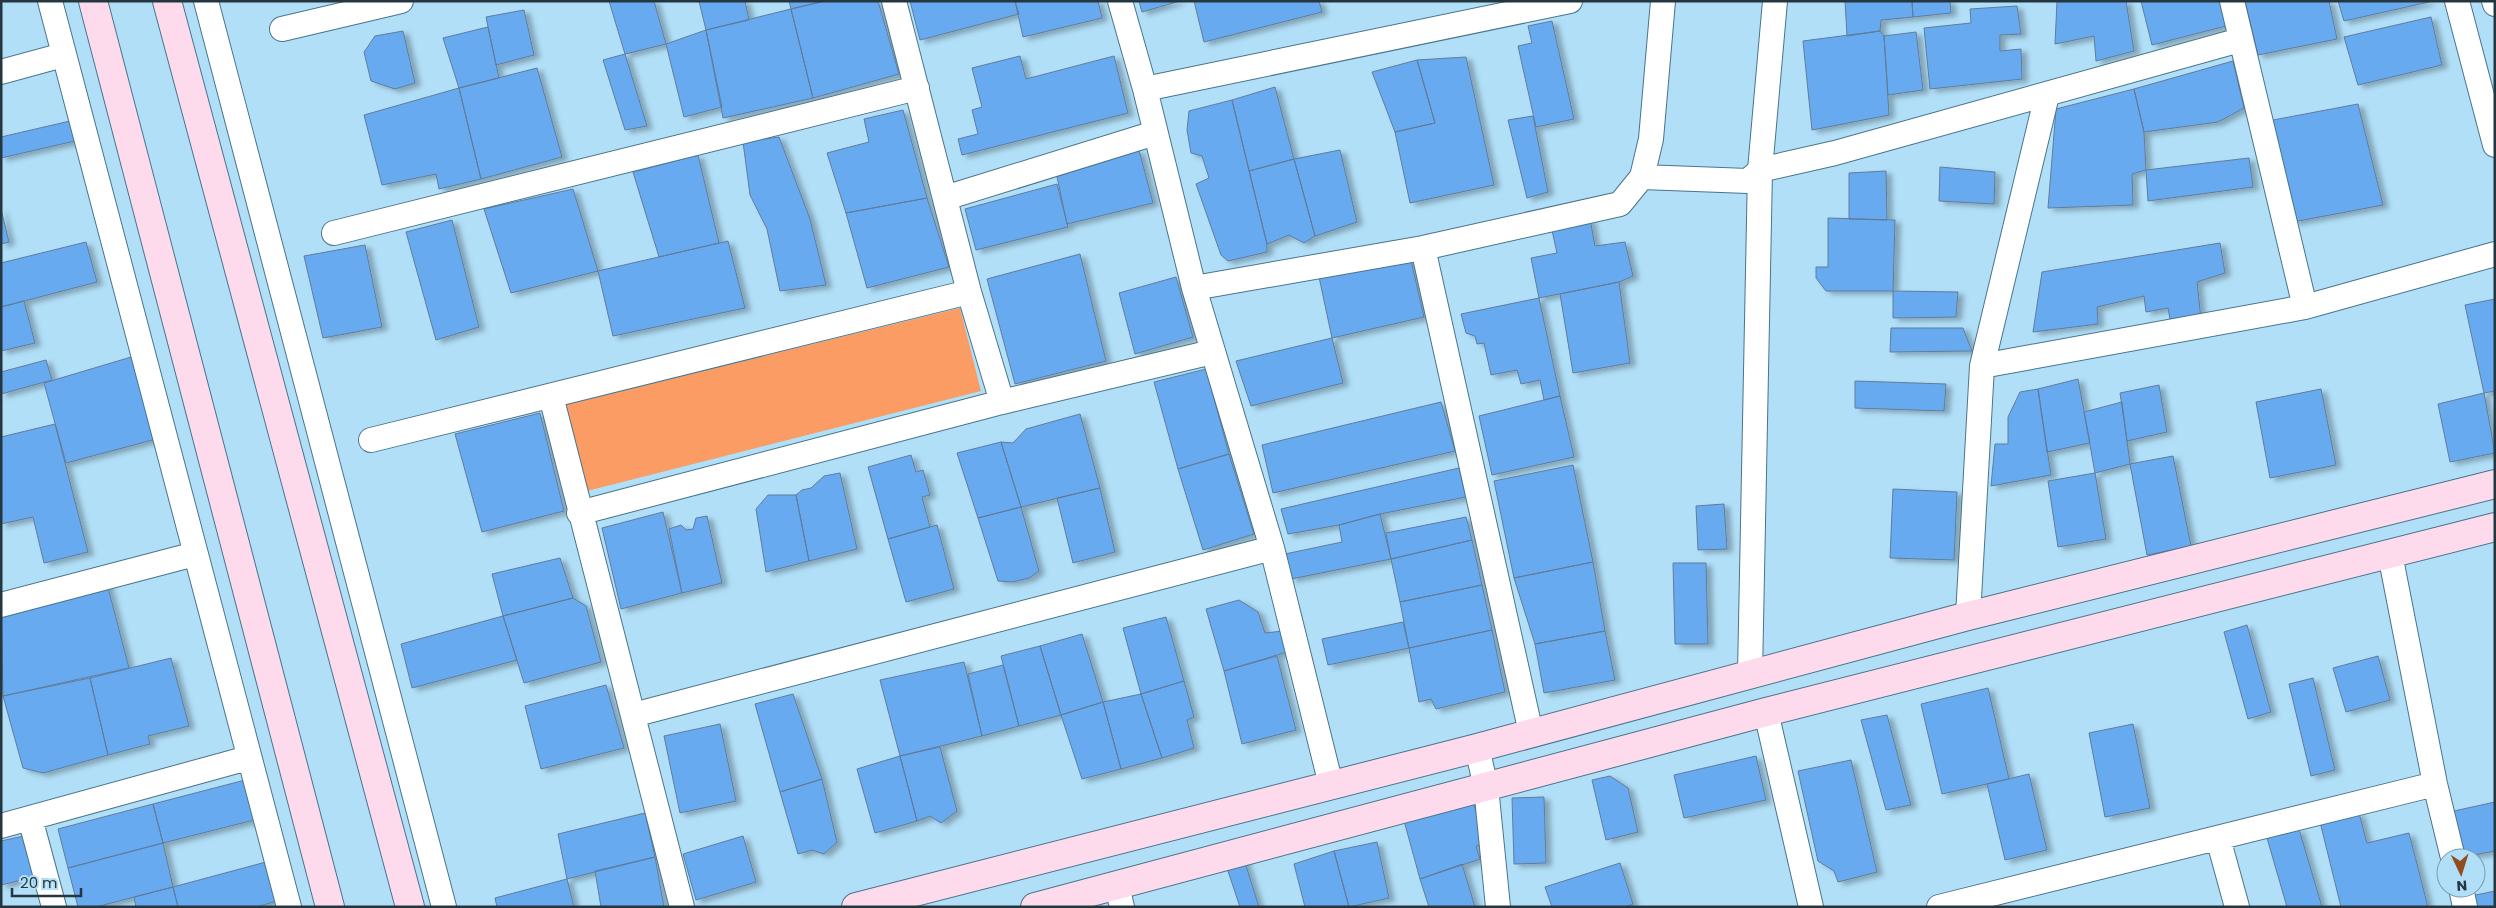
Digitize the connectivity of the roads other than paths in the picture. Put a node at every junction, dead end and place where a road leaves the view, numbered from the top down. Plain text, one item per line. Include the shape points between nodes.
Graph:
1 (50, 1) edge
2 (93, 1) edge
3 (167, 1) edge
4 (206, 1) edge
5 (401, 1) edge
6 (894, 1) edge
7 (1120, 1) edge
8 (1570, 1) edge
9 (1663, 1) edge
10 (1775, 1) edge
11 (2232, 1) edge
12 (2457, 1) edge
13 (282, 29) dead end
14 (2240, 40) junction
15 (63, 55) junction
16 (1, 72) edge
17 (917, 88) junction
18 (1145, 89) junction
19 (2047, 95) junction
20 (1156, 133) junction
21 (2495, 145) edge
22 (1760, 170) junction
23 (1642, 177) junction
24 (945, 198) junction
25 (334, 232) dead end
26 (1423, 248) junction
27 (2495, 254) edge
28 (1194, 288) junction
29 (969, 292) junction
30 (2304, 307) junction
31 (1212, 352) junction
32 (1982, 366) junction
33 (551, 396) junction
34 (1002, 402) junction
35 (371, 440) dead end
36 (2495, 484) edge
37 (579, 513) junction
38 (2495, 527) edge
39 (1272, 548) junction
40 (195, 554) junction
41 (2390, 554) junction
42 (1, 606) edge
43 (1968, 616) junction
44 (1750, 674) junction
45 (1766, 712) junction
46 (633, 715) junction
47 (1531, 733) junction
48 (1477, 748) junction
49 (248, 758) junction
50 (2436, 784) junction
51 (1331, 785) junction
52 (1486, 787) junction
53 (30, 818) junction
54 (1, 826) edge
55 (2218, 838) junction
56 (2452, 848) edge
57 (1120, 896) edge
58 (2022, 897) edge
59 (54, 907) edge
60 (289, 907) edge
61 (330, 907) edge
62 (410, 907) edge
63 (444, 907) edge
64 (682, 907) edge
65 (856, 907) edge
66 (1035, 907) edge
67 (1498, 907) edge
68 (1811, 907) edge
69 (1939, 907) edge
70 (2237, 907) edge

1 - 15 street
2 - 61 street
3 - 62 street
4 - 63 street
5 - 13 street
6 - 17 street
7 - 18 street
8 - 18 street
9 - 23 street via 1651,139
10 - 22 street
11 - 14 street
12 - 21 street
14 - 19 street
14 - 30 street
15 - 16 street
15 - 40 street
17 - 24 street
17 - 25 street
18 - 20 street
19 - 22 street via 1835,153
19 - 32 street
20 - 24 street
20 - 28 street
22 - 23 street via 1748,181
22 - 44 street
23 - 26 street via 1620,204
24 - 29 street
26 - 28 street
26 - 47 street
27 - 30 street
28 - 31 street
29 - 33 street
29 - 34 street
30 - 32 street
31 - 34 street
31 - 39 street
32 - 43 street
33 - 35 street
33 - 37 street
34 - 37 street
36 - 43 street
37 - 46 street
38 - 41 street
39 - 46 street
39 - 51 street
40 - 42 street
40 - 49 street
41 - 45 street
41 - 50 street
43 - 44 street
44 - 47 street
45 - 52 street
45 - 68 street
46 - 64 street
47 - 48 street
48 - 51 street
48 - 52 street
49 - 53 street
49 - 60 street
50 - 55 street
50 - 56 street
51 - 65 street
52 - 57 street
52 - 67 street
53 - 54 street
53 - 59 street
55 - 58 street
55 - 70 street
57 - 66 street
58 - 69 street

